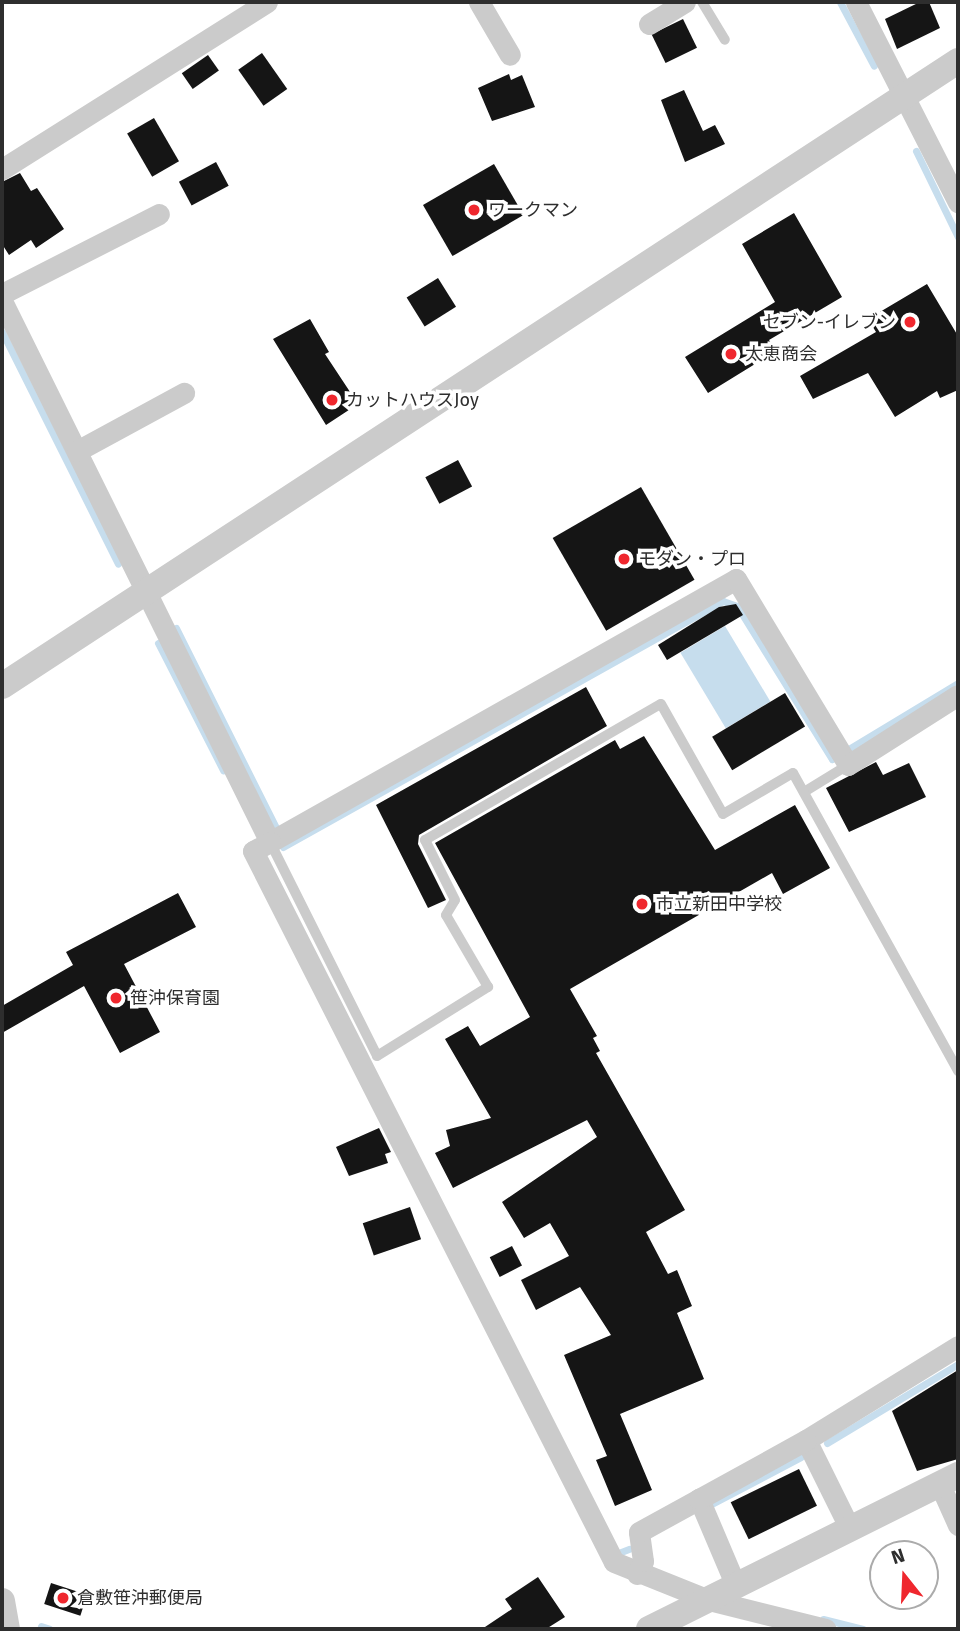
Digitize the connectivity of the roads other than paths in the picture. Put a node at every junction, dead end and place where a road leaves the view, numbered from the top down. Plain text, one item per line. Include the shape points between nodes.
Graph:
1 (267, 2) edge
2 (479, 2) edge
3 (685, 2) edge
4 (702, 2) edge
5 (856, 2) edge
6 (649, 24) dead end
7 (725, 40) dead end
8 (510, 55) dead end
9 (958, 61) edge
10 (905, 95) junction
11 (2, 169) edge
12 (958, 202) edge
13 (159, 214) dead end
14 (2, 294) edge
15 (2, 301) edge
16 (184, 393) dead end
17 (77, 451) junction
18 (145, 593) junction
19 (2, 686) edge
20 (958, 695) edge
21 (844, 757) junction
22 (804, 792) junction
23 (278, 837) junction
24 (958, 1071) edge
25 (958, 1346) edge
26 (806, 1440) junction
27 (946, 1487) edge
28 (702, 1506) junction
29 (958, 1525) edge
30 (850, 1529) junction
31 (640, 1567) junction
32 (736, 1586) junction
33 (709, 1600) junction
34 (649, 1629) edge
35 (825, 1629) edge

1 - 11 street
2 - 8 street
3 - 6 street
4 - 7 lane
5 - 10 street
9 - 10 street
10 - 12 street
10 - 18 street
13 - 14 street
15 - 17 street
16 - 17 street
17 - 18 street
18 - 19 street
18 - 23 street
20 - 21 street
21 - 22 lane
21 - 23 street via 736,579
22 - 23 lane via 793,773 723,814 661,704 425,840 455,900 446,915 488,987 377,1056
22 - 24 lane
23 - 31 street via 253,852 603,1545 614,1562
25 - 26 street
26 - 28 street
26 - 30 street
27 - 29 street
27 - 30 street
28 - 31 street via 639,1532
28 - 32 street
30 - 32 street
31 - 33 street
32 - 33 street
33 - 34 street
33 - 35 street

